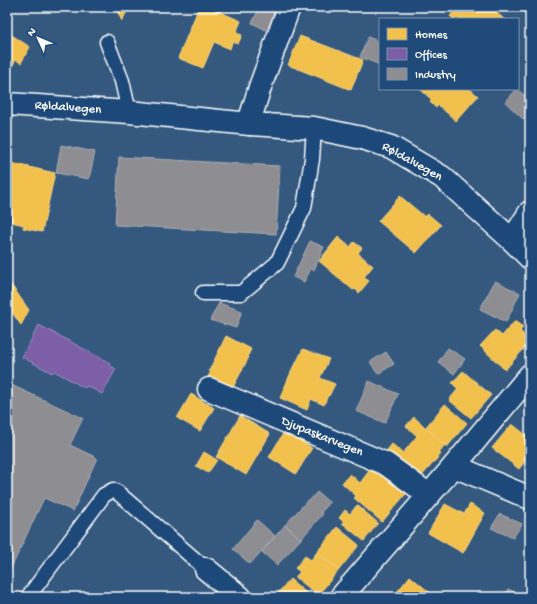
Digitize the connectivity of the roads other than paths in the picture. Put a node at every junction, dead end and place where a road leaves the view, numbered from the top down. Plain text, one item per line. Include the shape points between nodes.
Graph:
1 (289, 7) edge
2 (107, 42) dead end
3 (7, 104) edge
4 (129, 112) junction
5 (250, 124) junction
6 (314, 128) junction
7 (530, 212) edge
8 (512, 240) junction
9 (530, 258) edge
10 (203, 293) dead end
11 (530, 375) edge
12 (209, 389) dead end
13 (454, 466) junction
14 (429, 495) junction
15 (530, 498) edge
16 (206, 569) joint
17 (28, 597) edge
18 (240, 597) edge
19 (341, 597) edge

1 - 5 street via 260,87
2 - 4 lane via 122,81
3 - 4 street, Røldalvegen
4 - 5 street, Røldalvegen
5 - 6 street, Røldalvegen
6 - 8 street, Røldalvegen via 391,147 442,177
6 - 10 lane via 304,208 277,263 241,293
7 - 8 street
8 - 9 street, Røldalvegen
11 - 13 street
12 - 14 street, Djupaskarvegen via 386,464
13 - 14 street
13 - 15 street
14 - 19 street
16 - 17 lane via 112,490 104,495
16 - 18 street

